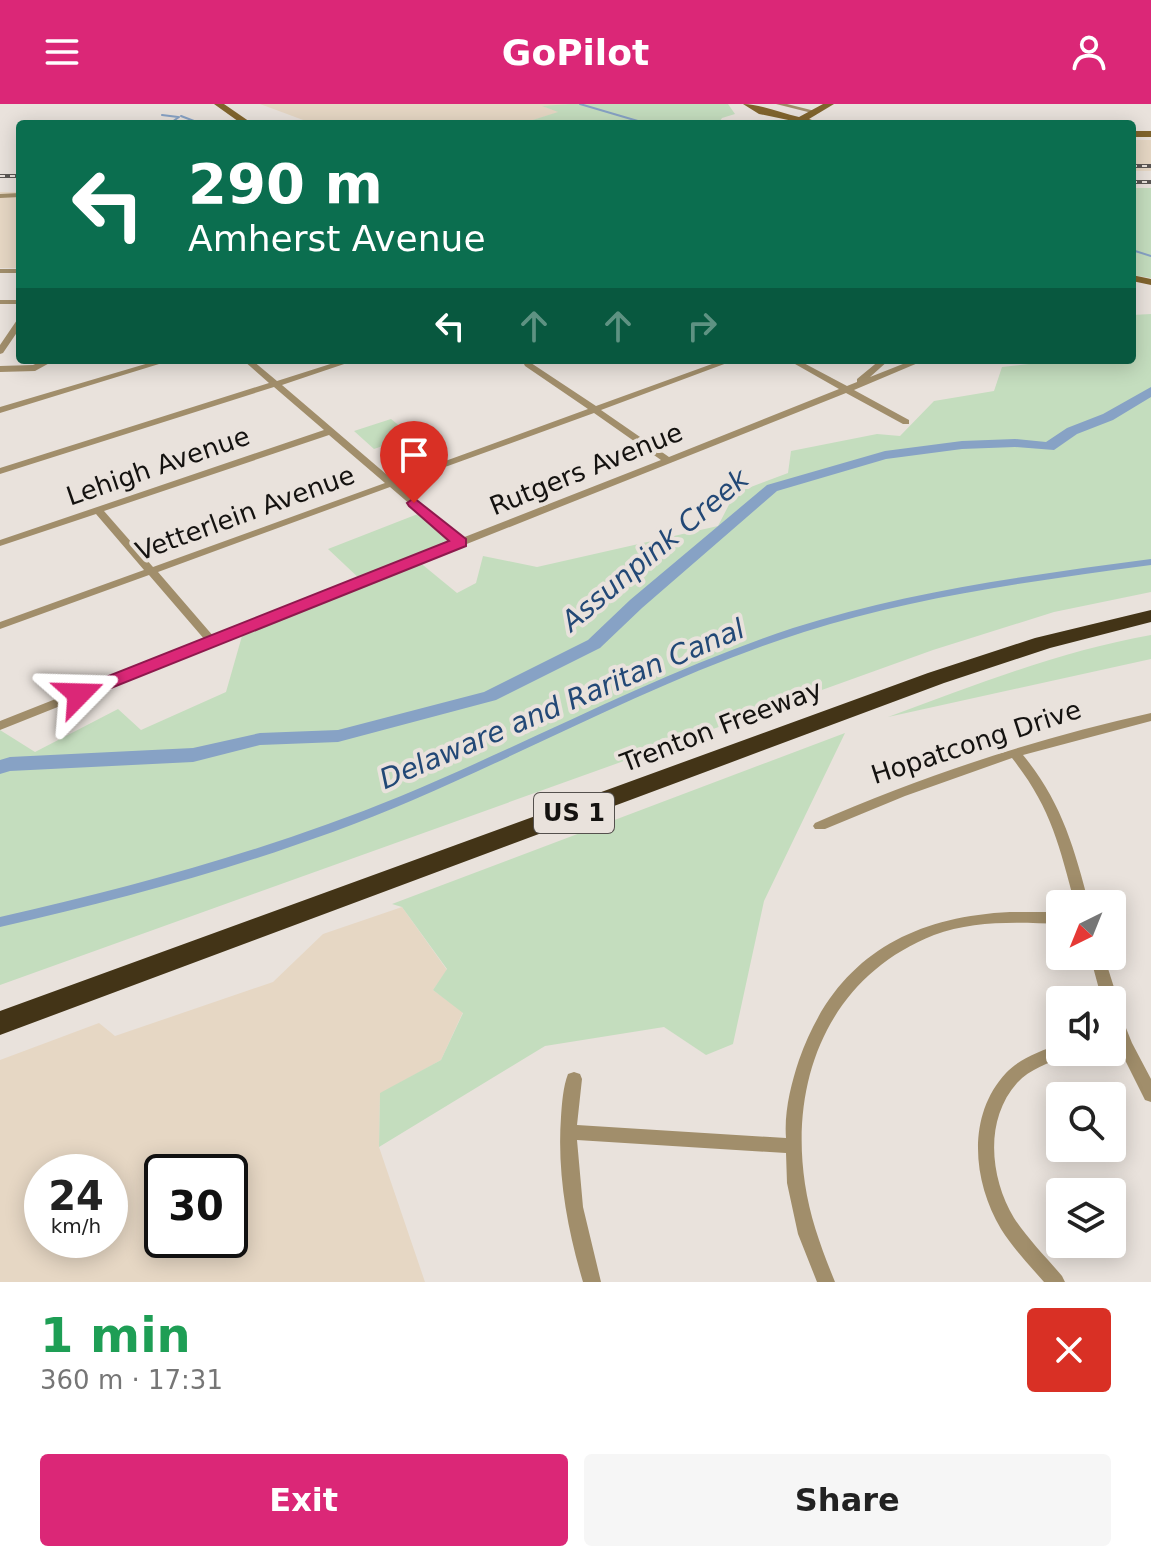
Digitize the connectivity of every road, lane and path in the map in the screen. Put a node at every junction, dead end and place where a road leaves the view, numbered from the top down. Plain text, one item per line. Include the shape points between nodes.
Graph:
1 (747, 104) edge
2 (779, 104) edge
3 (830, 104) edge
4 (219, 105) edge
5 (816, 112) junction
6 (243, 120) edge
7 (790, 120) edge
8 (801, 120) edge
9 (16, 328) edge
10 (0, 351) edge
11 (39, 364) edge
12 (155, 364) edge
13 (252, 364) edge
14 (339, 364) edge
15 (528, 364) edge
16 (720, 364) edge
17 (800, 364) edge
18 (880, 364) edge
19 (911, 364) edge
20 (0, 369) edge
21 (275, 384) junction
22 (849, 389) junction
23 (0, 410) edge
24 (594, 410) junction
25 (906, 422) dead end
26 (331, 431) junction
27 (668, 460) junction
28 (0, 471) edge
29 (391, 483) junction
30 (98, 510) junction
31 (460, 542) junction
32 (0, 543) edge
33 (151, 571) junction
34 (1151, 607) edge
35 (1151, 616) edge
36 (0, 626) edge
37 (212, 641) junction
38 (1151, 717) edge
39 (0, 726) edge
40 (1014, 752) junction
41 (820, 826) dead end
42 (1078, 890) edge
43 (1046, 918) edge
44 (0, 1008) edge
45 (0, 1023) edge
46 (1046, 1056) edge
47 (1126, 1056) edge
48 (574, 1079) dead end
49 (1151, 1095) edge
50 (569, 1132) junction
51 (792, 1146) junction
52 (592, 1282) edge
53 (826, 1282) edge
54 (1056, 1282) edge

1 - 7 main road
2 - 5 street
3 - 5 main road
4 - 6 main road
5 - 8 main road
9 - 10 street
11 - 20 street
12 - 23 street
13 - 21 street
14 - 21 street
15 - 24 street
16 - 24 street, Vetterlein Avenue
17 - 22 street
18 - 22 street
19 - 22 street, Rutgers Avenue
21 - 26 street
21 - 28 street
22 - 25 street
22 - 27 street, Rutgers Avenue
24 - 27 street
24 - 29 street, Vetterlein Avenue
26 - 29 street
26 - 30 street, Lehigh Avenue
27 - 31 street, Rutgers Avenue
29 - 31 street
29 - 33 street, Vetterlein Avenue
30 - 32 street, Lehigh Avenue
30 - 33 street
31 - 37 street, Rutgers Avenue
33 - 36 street, Vetterlein Avenue
33 - 37 street
34 - 44 highway, Trenton Freeway / US 1 via 1018,640 860,695
35 - 45 highway, Trenton Freeway / US 1 via 1027,648 854,708
37 - 39 street, Rutgers Avenue
38 - 40 street, Hopatcong Drive
40 - 41 street, Hopatcong Drive
40 - 42 street via 1053,803
43 - 51 street via 950,924 907,941 865,970 829,1010 805,1059
46 - 54 street via 1007,1082 989,1115 985,1152 1004,1216
47 - 49 street
48 - 50 street
50 - 51 street
50 - 52 street via 571,1186
51 - 53 street via 799,1201

